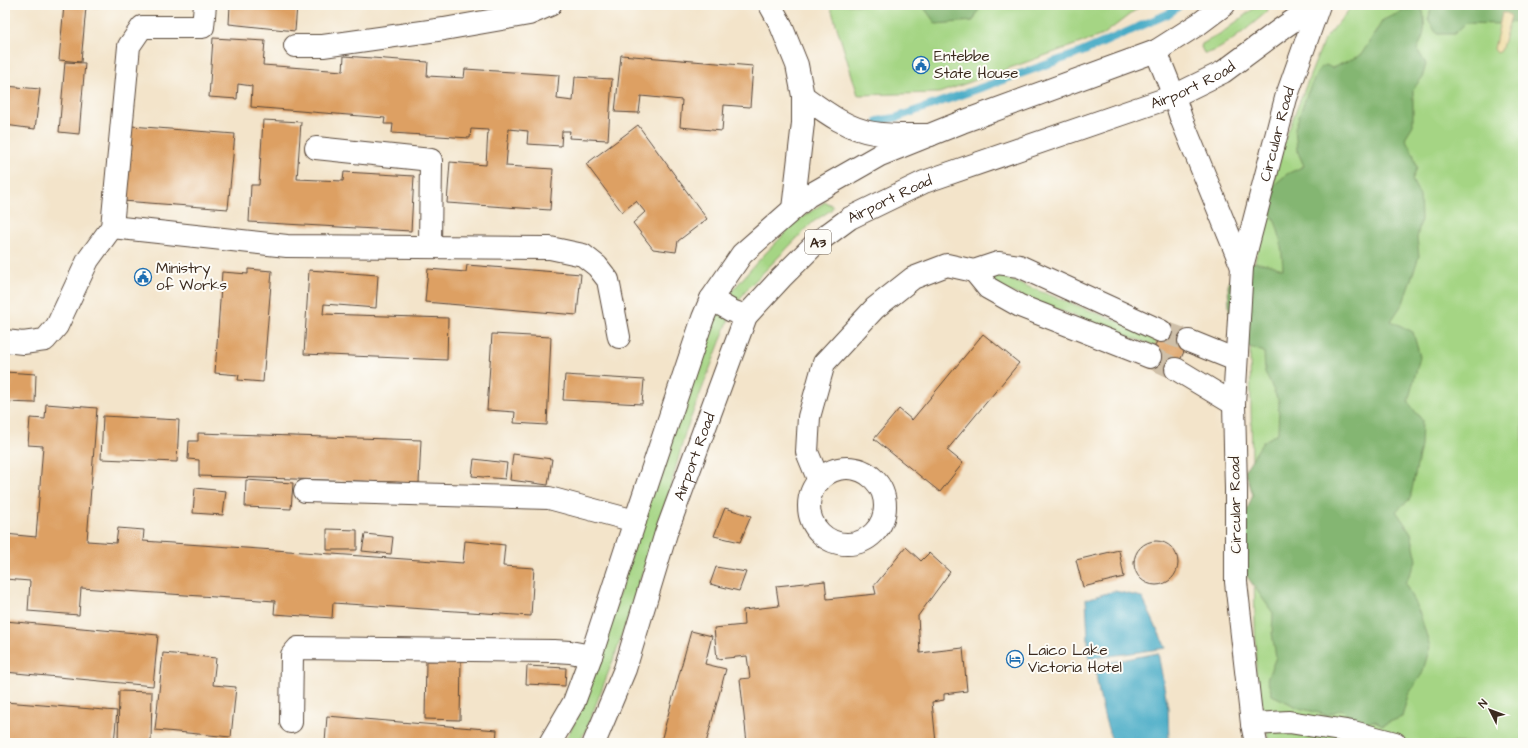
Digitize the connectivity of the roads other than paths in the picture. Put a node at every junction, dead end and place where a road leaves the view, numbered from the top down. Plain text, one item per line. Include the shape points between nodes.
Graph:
1 (205, 5) edge
2 (550, 5) edge
3 (770, 5) edge
4 (1224, 5) edge
5 (1316, 5) edge
6 (1319, 5) edge
7 (295, 46) dead end
8 (1156, 51) junction
9 (803, 96) junction
10 (1174, 96) junction
11 (931, 135) junction
12 (316, 148) dead end
13 (793, 209) junction
14 (112, 227) junction
15 (430, 246) junction
16 (1242, 266) junction
17 (974, 271) junction
18 (711, 299) junction
19 (746, 316) junction
20 (1162, 331) tunnel mouth
21 (619, 337) dead end
22 (5, 341) edge
23 (1189, 341) tunnel mouth
24 (1150, 357) tunnel mouth
25 (1236, 360) junction
26 (1176, 368) tunnel mouth
27 (1234, 404) junction
28 (819, 480) dead end
29 (305, 491) dead end
30 (635, 521) junction
31 (591, 656) junction
32 (291, 722) dead end
33 (1254, 734) edge
34 (550, 743) edge
35 (594, 743) edge
36 (1395, 743) edge

1 - 14 main road via 203,27 142,27 129,46
2 - 7 main road via 529,14 444,29 323,46
3 - 9 main road via 797,65
4 - 8 main road
5 - 10 main road, Airport Road / A3 via 1223,72
6 - 16 main road, Circular Road via 1286,98
8 - 10 main road, Circular Road
8 - 11 main road
9 - 11 main road via 832,116 859,130 886,135
9 - 13 main road via 803,122
10 - 16 main road, Circular Road
10 - 19 main road, Airport Road / A3 via 924,182 850,218 816,244
11 - 13 main road via 880,155 808,196
12 - 15 main road via 431,160
13 - 18 main road via 742,254
14 - 15 main road via 287,246
14 - 22 main road via 88,260 57,326 45,340 23,343
15 - 21 main road via 550,248 582,255 597,266 608,280
16 - 25 main road, Circular Road
17 - 20 main road via 998,264 1020,266
17 - 24 main road via 988,288 1020,306
17 - 28 main road via 947,265 913,278 875,308 824,363 809,417 807,452
18 - 19 main road
18 - 30 main road
19 - 35 main road, Airport Road / A3 via 666,533 625,669
23 - 25 main road
25 - 27 main road, Circular Road
26 - 27 main road
27 - 33 main road, Circular Road via 1236,582
29 - 30 main road via 549,498
30 - 31 main road
31 - 32 main road via 554,651 298,648 292,655
31 - 34 main road via 574,702
33 - 36 main road via 1289,722 1353,732

